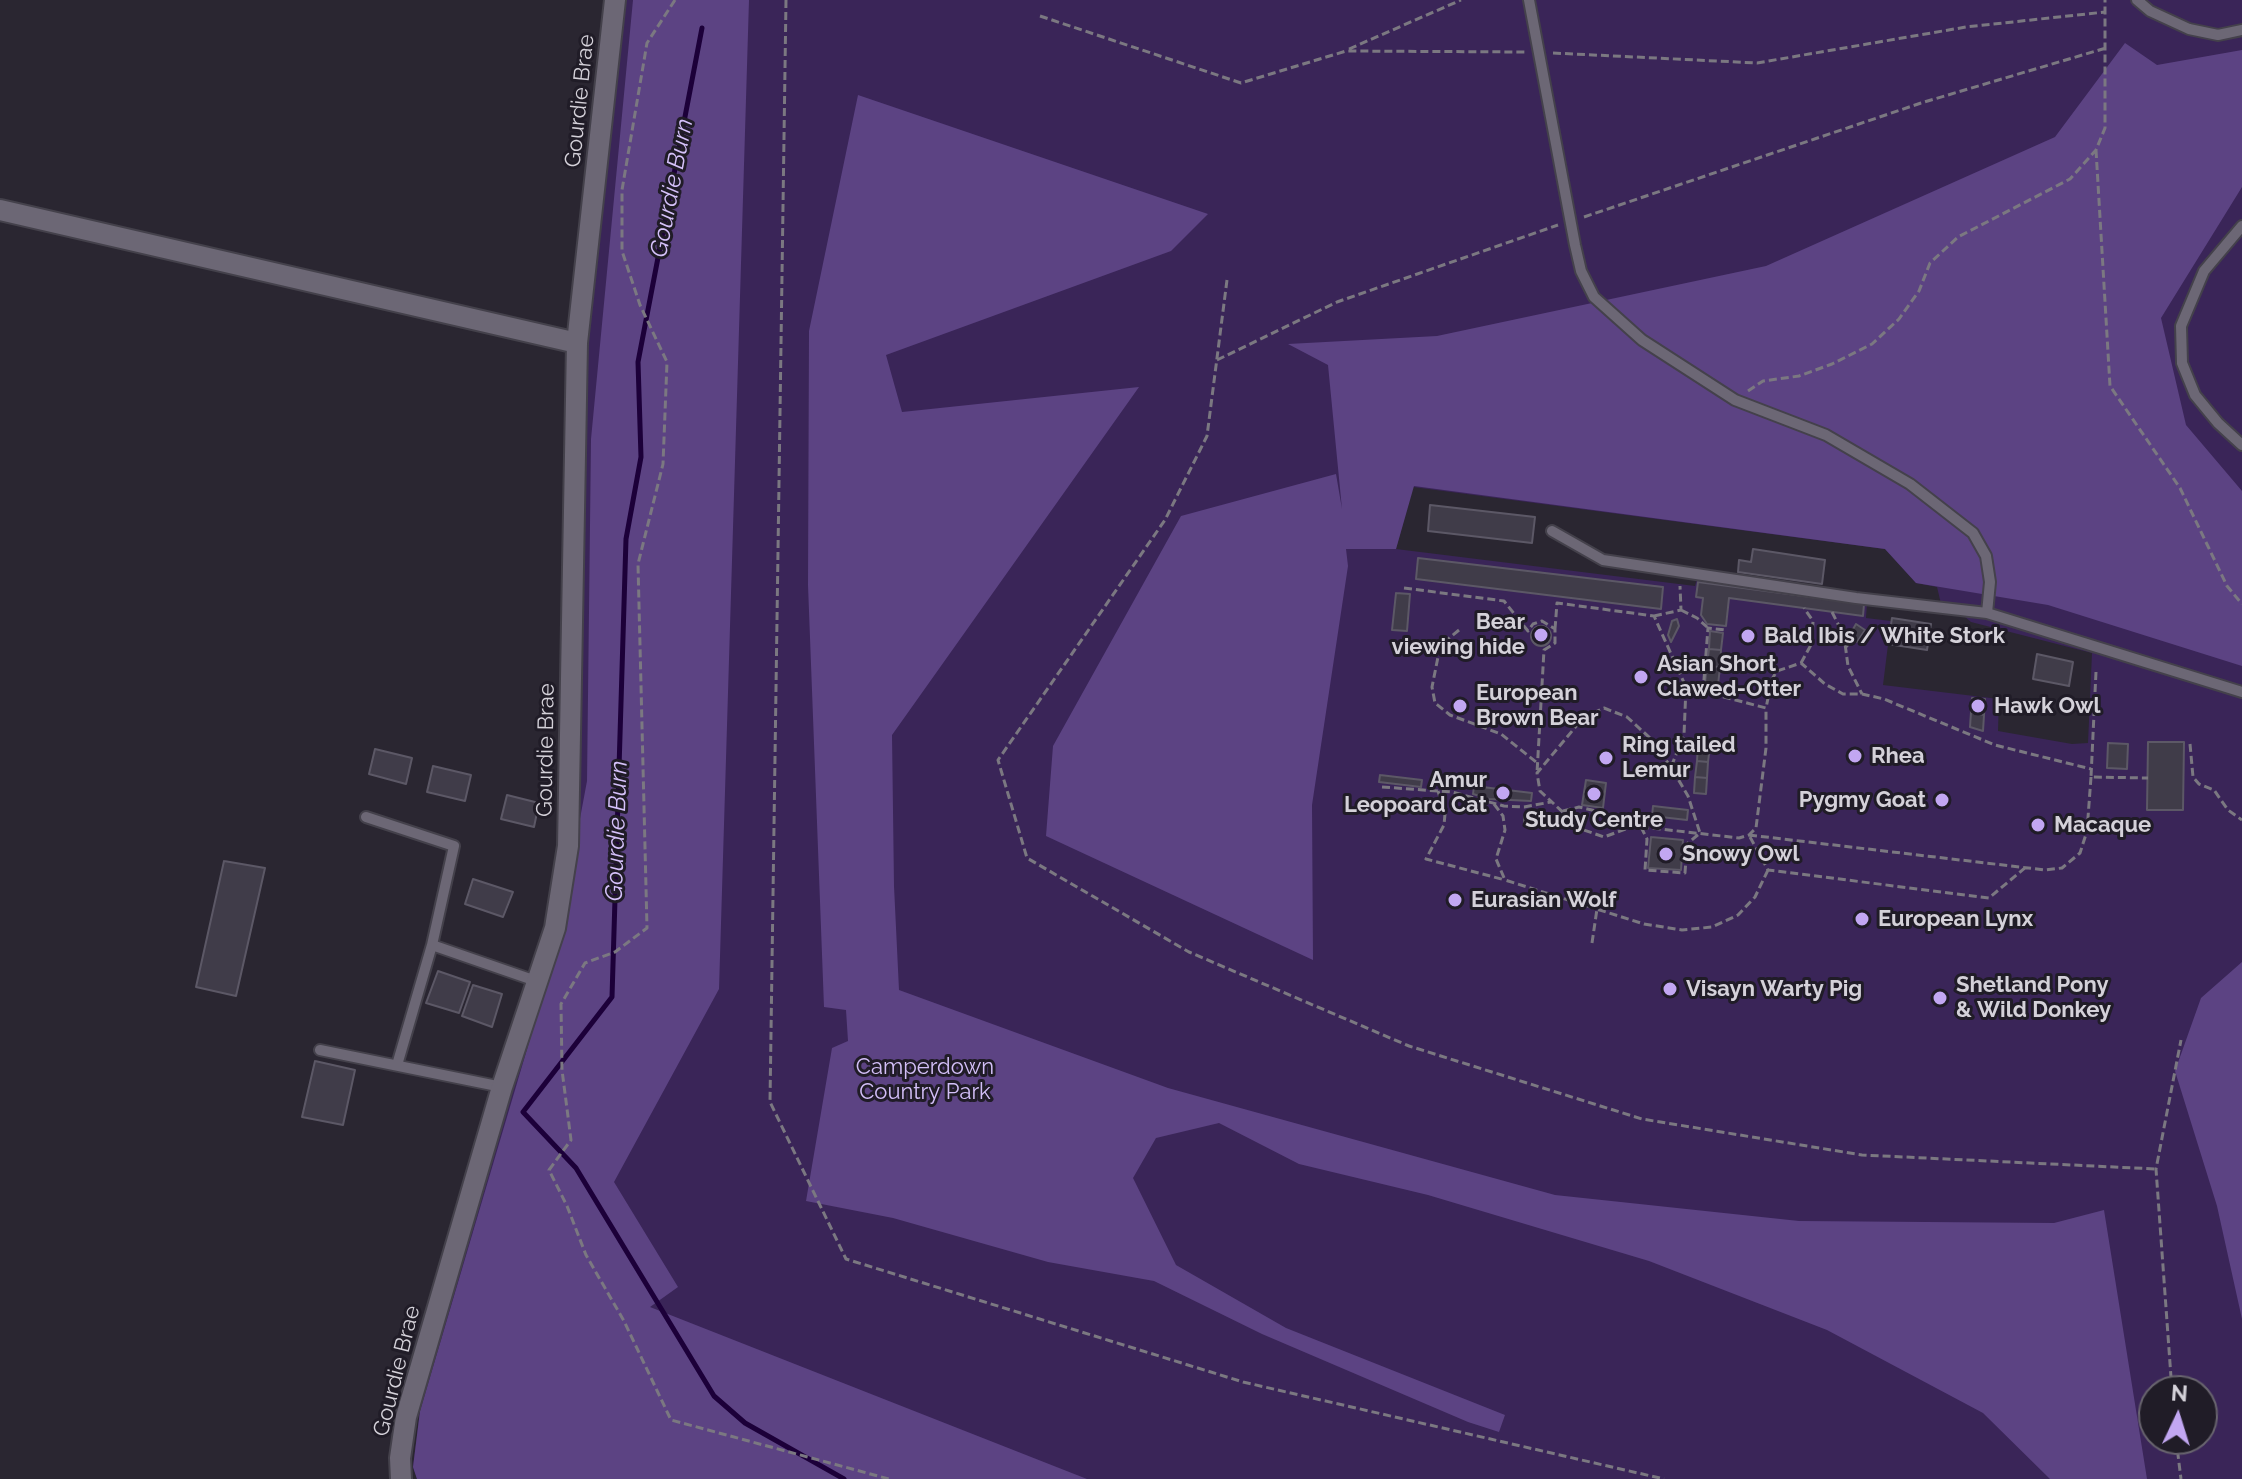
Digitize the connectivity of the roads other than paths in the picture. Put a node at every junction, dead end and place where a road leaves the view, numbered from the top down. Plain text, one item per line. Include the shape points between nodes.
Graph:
1 (615, 0) edge
2 (1529, 0) edge
3 (2137, 0) edge
4 (2242, 30) edge
5 (0, 210) edge
6 (2242, 226) edge
7 (577, 343) junction
8 (2242, 445) edge
9 (1552, 531) dead end
10 (1987, 613) junction
11 (2242, 692) edge
12 (366, 817) dead end
13 (432, 945) junction
14 (536, 981) junction
15 (320, 1050) dead end
16 (397, 1065) junction
17 (502, 1087) junction
18 (401, 1479) edge

1 - 7 street, Gourdie Brae
2 - 10 lane via 1570,221 1581,271 1594,297 1642,340 1735,400 1826,435 1910,484 1973,533 1986,556
3 - 4 lane via 2189,29 2218,35
5 - 7 street
6 - 8 lane via 2204,271 2181,326 2182,363 2195,395
7 - 14 street, Gourdie Brae via 568,846 555,928
9 - 10 lane via 1603,560
10 - 11 lane
12 - 13 lane via 454,846
13 - 14 lane
13 - 16 lane
14 - 17 street, Gourdie Brae
15 - 16 lane
16 - 17 lane
17 - 18 street, Gourdie Brae via 406,1417

